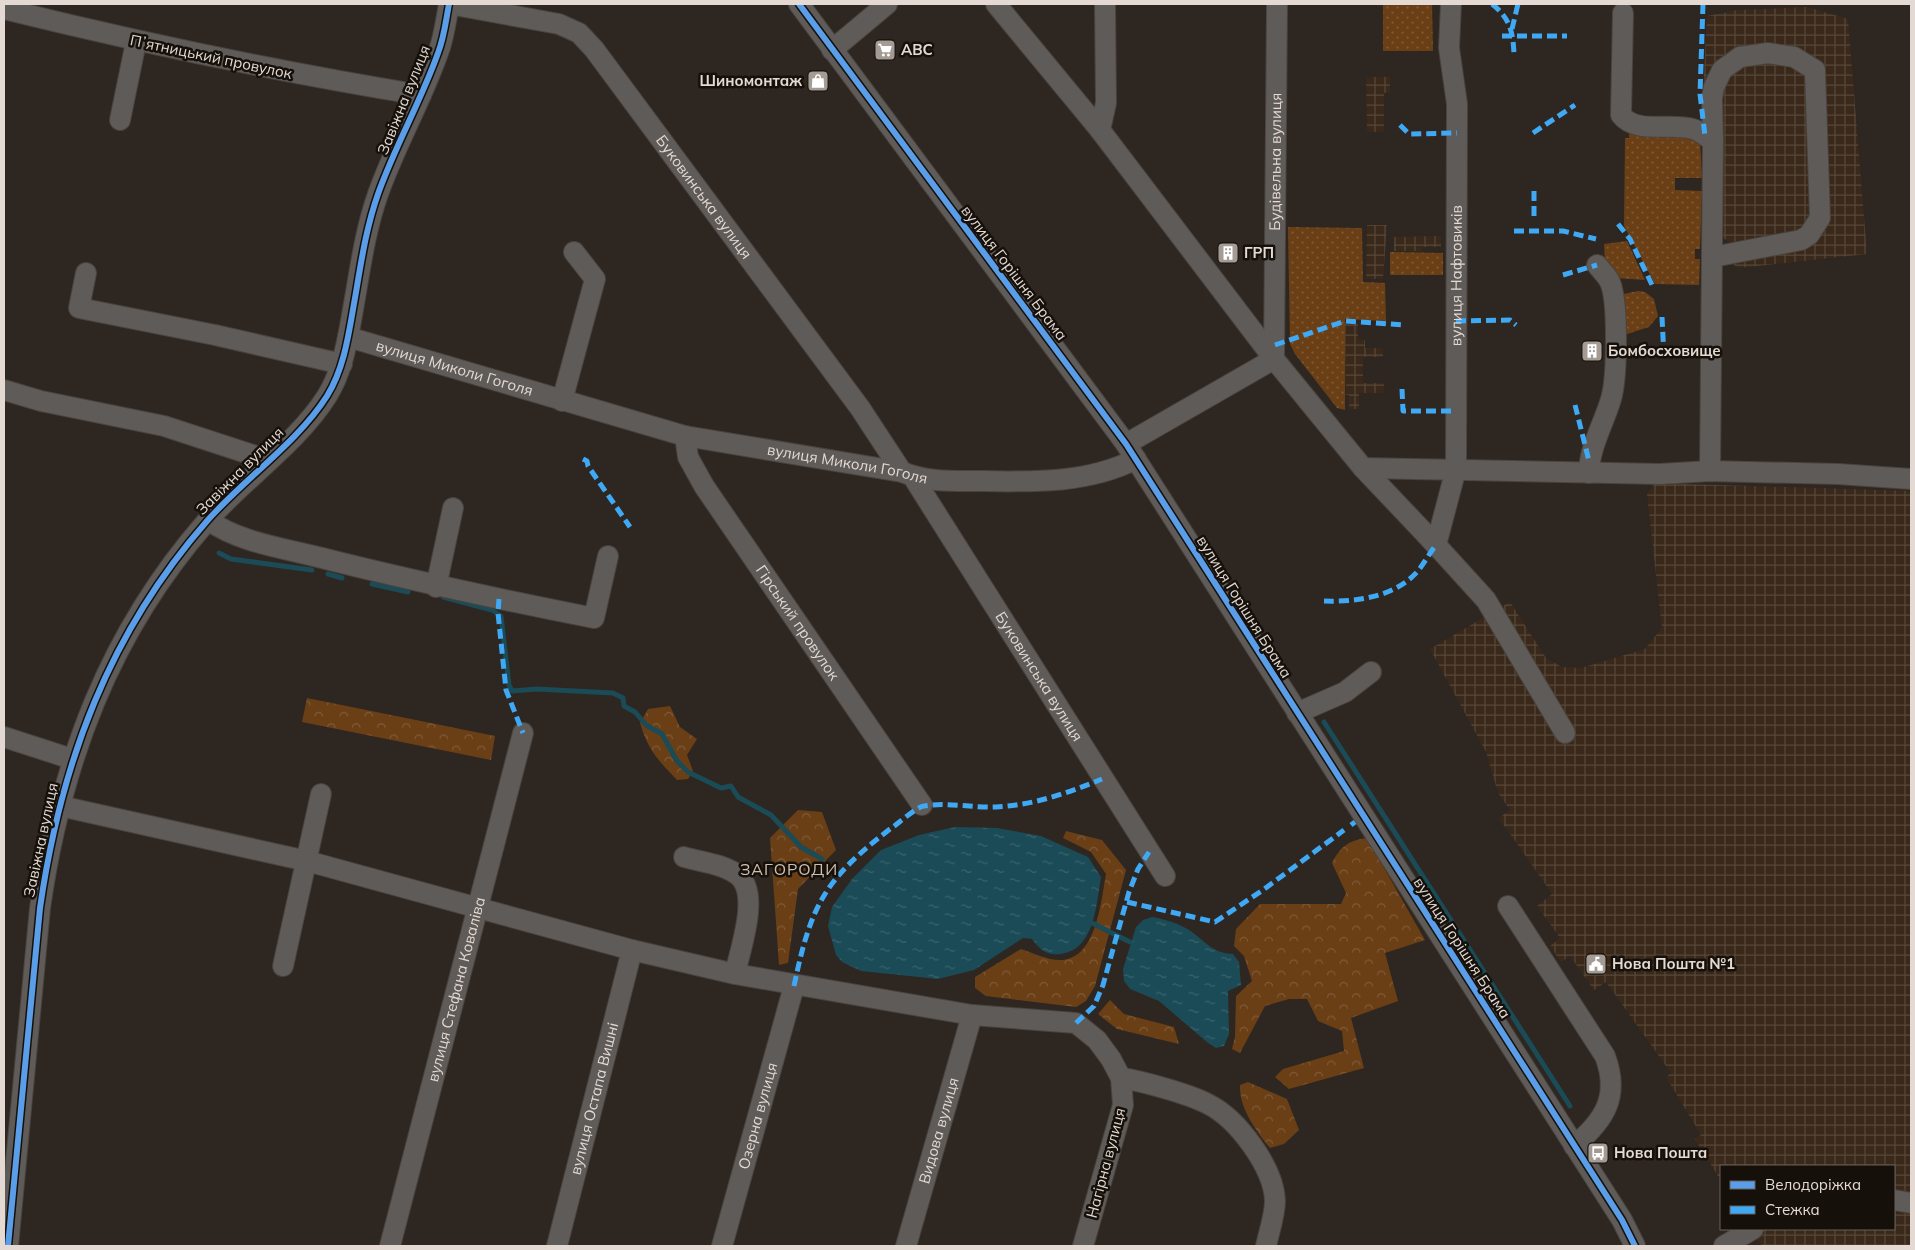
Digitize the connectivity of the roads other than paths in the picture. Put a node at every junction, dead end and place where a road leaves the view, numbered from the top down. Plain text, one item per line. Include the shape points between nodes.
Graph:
1 (449, 4) edge
2 (799, 4) edge
3 (885, 4) edge
4 (996, 4) edge
5 (1105, 4) edge
6 (1277, 4) edge
7 (1451, 4) edge
8 (4, 9) edge
9 (1623, 14) dead end
10 (136, 42) junction
11 (832, 50) junction
12 (421, 95) junction
13 (120, 120) dead end
14 (1100, 130) junction
15 (1713, 141) junction
16 (574, 252) dead end
17 (1713, 257) junction
18 (1597, 265) dead end
19 (86, 273) dead end
20 (348, 337) junction
21 (1274, 359) junction
22 (342, 364) junction
23 (4, 390) edge
24 (562, 401) junction
25 (685, 436) junction
26 (1131, 452) junction
27 (268, 460) junction
28 (1363, 468) junction
29 (1456, 470) junction
30 (1710, 472) junction
31 (1589, 473) junction
32 (907, 475) junction
33 (1911, 479) edge
34 (453, 508) dead end
35 (208, 520) junction
36 (1436, 544) junction
37 (608, 556) dead end
38 (436, 587) junction
39 (1370, 672) dead end
40 (1297, 713) junction
41 (523, 733) dead end
42 (1565, 733) dead end
43 (4, 737) edge
44 (72, 759) junction
45 (321, 794) dead end
46 (60, 806) junction
47 (922, 806) dead end
48 (684, 857) dead end
49 (307, 861) junction
50 (1165, 876) dead end
51 (1508, 906) dead end
52 (477, 907) junction
53 (632, 950) junction
54 (283, 966) dead end
55 (735, 974) junction
56 (794, 986) junction
57 (972, 1016) junction
58 (1121, 1078) junction
59 (1574, 1146) junction
60 (1895, 1200) edge
61 (1911, 1203) edge
62 (1750, 1230) edge
63 (8, 1246) edge
64 (390, 1246) edge
65 (557, 1246) edge
66 (722, 1246) edge
67 (906, 1246) edge
68 (1083, 1246) edge
69 (1266, 1246) edge
70 (1635, 1246) edge
71 (1724, 1246) edge

1 - 12 street, Завіжна вулиця via 439,52
1 - 32 street, Буковинська вулиця via 560,24 579,33 594,49
2 - 11 street, вулиця Горішня Брама
3 - 11 street
4 - 14 street
5 - 14 street via 1106,103
6 - 21 street, Будівельна вулиця
7 - 29 street, вулиця Нафтовиків via 1449,48 1457,104
8 - 10 street, Пʼятницький провулок
9 - 15 street via 1621,115 1631,123 1641,125 1693,129
10 - 12 street, Пʼятницький провулок via 281,72
10 - 13 street
11 - 26 street, вулиця Горішня Брама
12 - 20 street, Завіжна вулиця via 378,194 364,244
14 - 21 street
15 - 17 street
15 - 17 street via 1714,87 1722,70 1740,57 1768,53 1794,56 1815,70 1820,218 1809,235 1801,240
16 - 24 street via 595,280
17 - 30 street
18 - 31 street via 1613,291 1615,344 1611,398 1589,461
19 - 22 street via 79,308
20 - 22 street, Завіжна вулиця
20 - 24 street, вулиця Миколи Гоголя
21 - 26 street
21 - 28 street
22 - 27 street, Завіжна вулиця via 327,396
23 - 27 street via 41,401 164,426
24 - 25 street, вулиця Миколи Гоголя
25 - 32 street, вулиця Миколи Гоголя
25 - 47 street, Гірський провулок via 688,457 704,486
26 - 32 street, вулиця Миколи Гоголя via 1094,474 1047,482 935,480
26 - 40 street, вулиця Горішня Брама
27 - 35 street, Завіжна вулиця
28 - 29 street
28 - 36 street
29 - 31 street
29 - 36 street, вулиця Нафтовиків
30 - 31 street
30 - 33 street
32 - 50 street, Буковинська вулиця
34 - 38 street
35 - 38 street via 230,534
35 - 44 street, Завіжна вулиця via 158,582 138,614 107,674
36 - 42 street via 1494,612
37 - 38 street via 594,618
39 - 40 street via 1345,692
40 - 59 street, вулиця Горішня Брама
41 - 52 street, вулиця Стефана Коваліва
43 - 44 street
44 - 46 street, Завіжна вулиця
45 - 49 street
46 - 49 street
46 - 63 street, Завіжна вулиця via 47,859 40,908
48 - 55 street via 723,868 739,876 747,886 750,903
49 - 52 street
49 - 54 street
51 - 59 street via 1605,1056 1611,1073 1612,1086 1601,1119
52 - 53 street
52 - 64 street, вулиця Стефана Коваліва
53 - 55 street
53 - 65 street, вулиця Остапа Вишні
55 - 56 street
56 - 57 street
56 - 66 street, Озерна вулиця
57 - 58 street via 1076,1023 1097,1040
57 - 67 street, Видова вулиця
58 - 68 street, Нагірна вулиця via 1123,1105
58 - 69 street via 1138,1080 1208,1104 1230,1120 1259,1154 1270,1179 1275,1202
59 - 70 street, вулиця Горішня Брама
60 - 61 street
62 - 71 street

